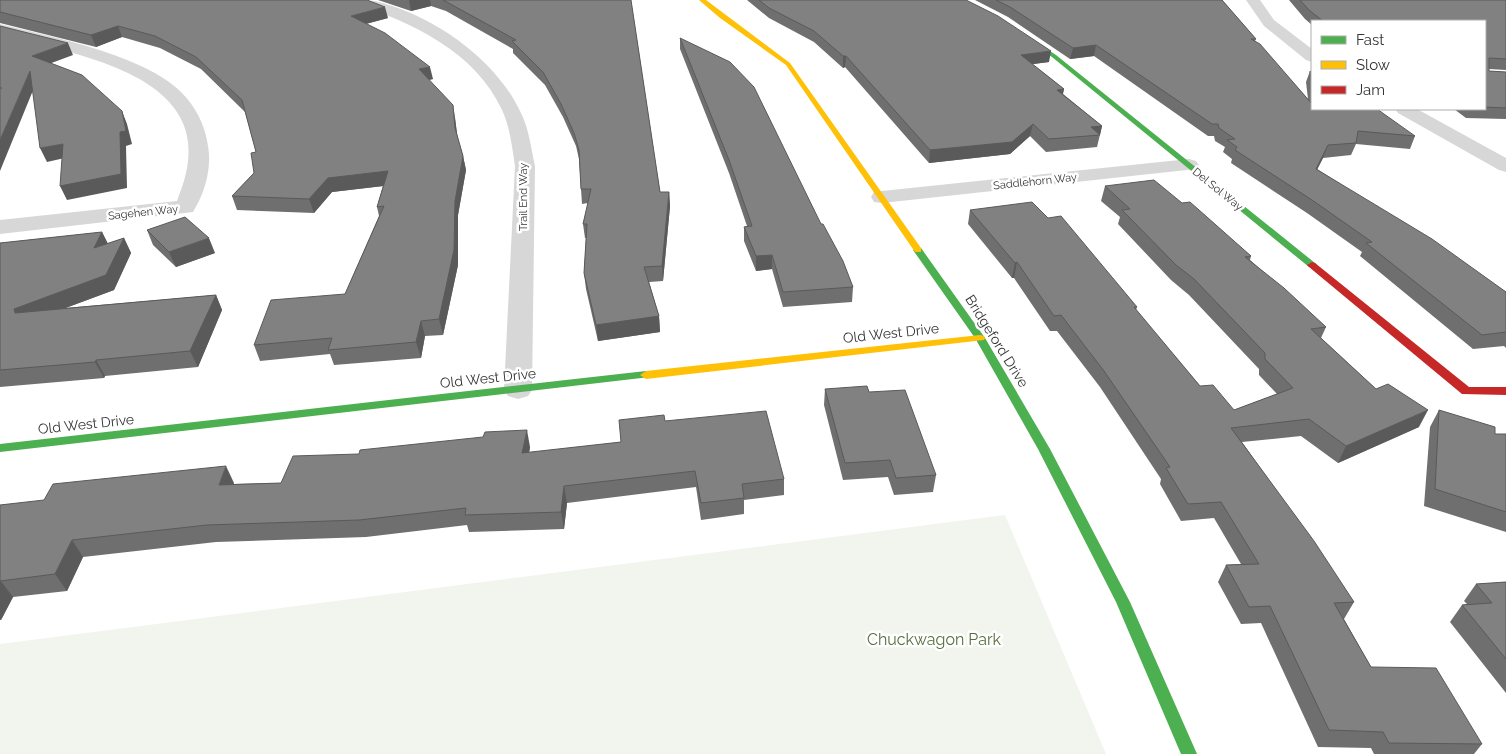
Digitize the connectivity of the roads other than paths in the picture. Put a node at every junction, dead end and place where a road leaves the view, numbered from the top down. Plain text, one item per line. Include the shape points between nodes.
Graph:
1 (359, 0) edge
2 (702, 0) edge
3 (961, 0) edge
4 (1253, 0) edge
5 (0, 29) edge
6 (1311, 55) edge
7 (1406, 110) edge
8 (1189, 165) junction
9 (1506, 166) edge
10 (882, 197) junction
11 (0, 227) edge
12 (980, 338) junction
13 (518, 390) junction
14 (1506, 391) edge
15 (0, 448) edge
16 (1189, 754) edge

1 - 13 street, Trail End Way via 399,14 452,43 470,57 493,81 519,130 525,166
2 - 10 street, Bridgeford Drive via 775,51 788,64
3 - 8 street, Del Sol Way via 1054,56
4 - 6 street via 1269,23
5 - 11 street, Sagehen Way via 112,60 160,83 191,115 199,135 200,158 195,183 185,207
7 - 9 street
8 - 10 street, Saddlehorn Way
8 - 14 street, Del Sol Way via 1466,391
10 - 12 street, Bridgeford Drive
12 - 13 street, Old West Drive
12 - 16 street, Bridgeford Drive via 1044,449 1123,602
13 - 15 street, Old West Drive

